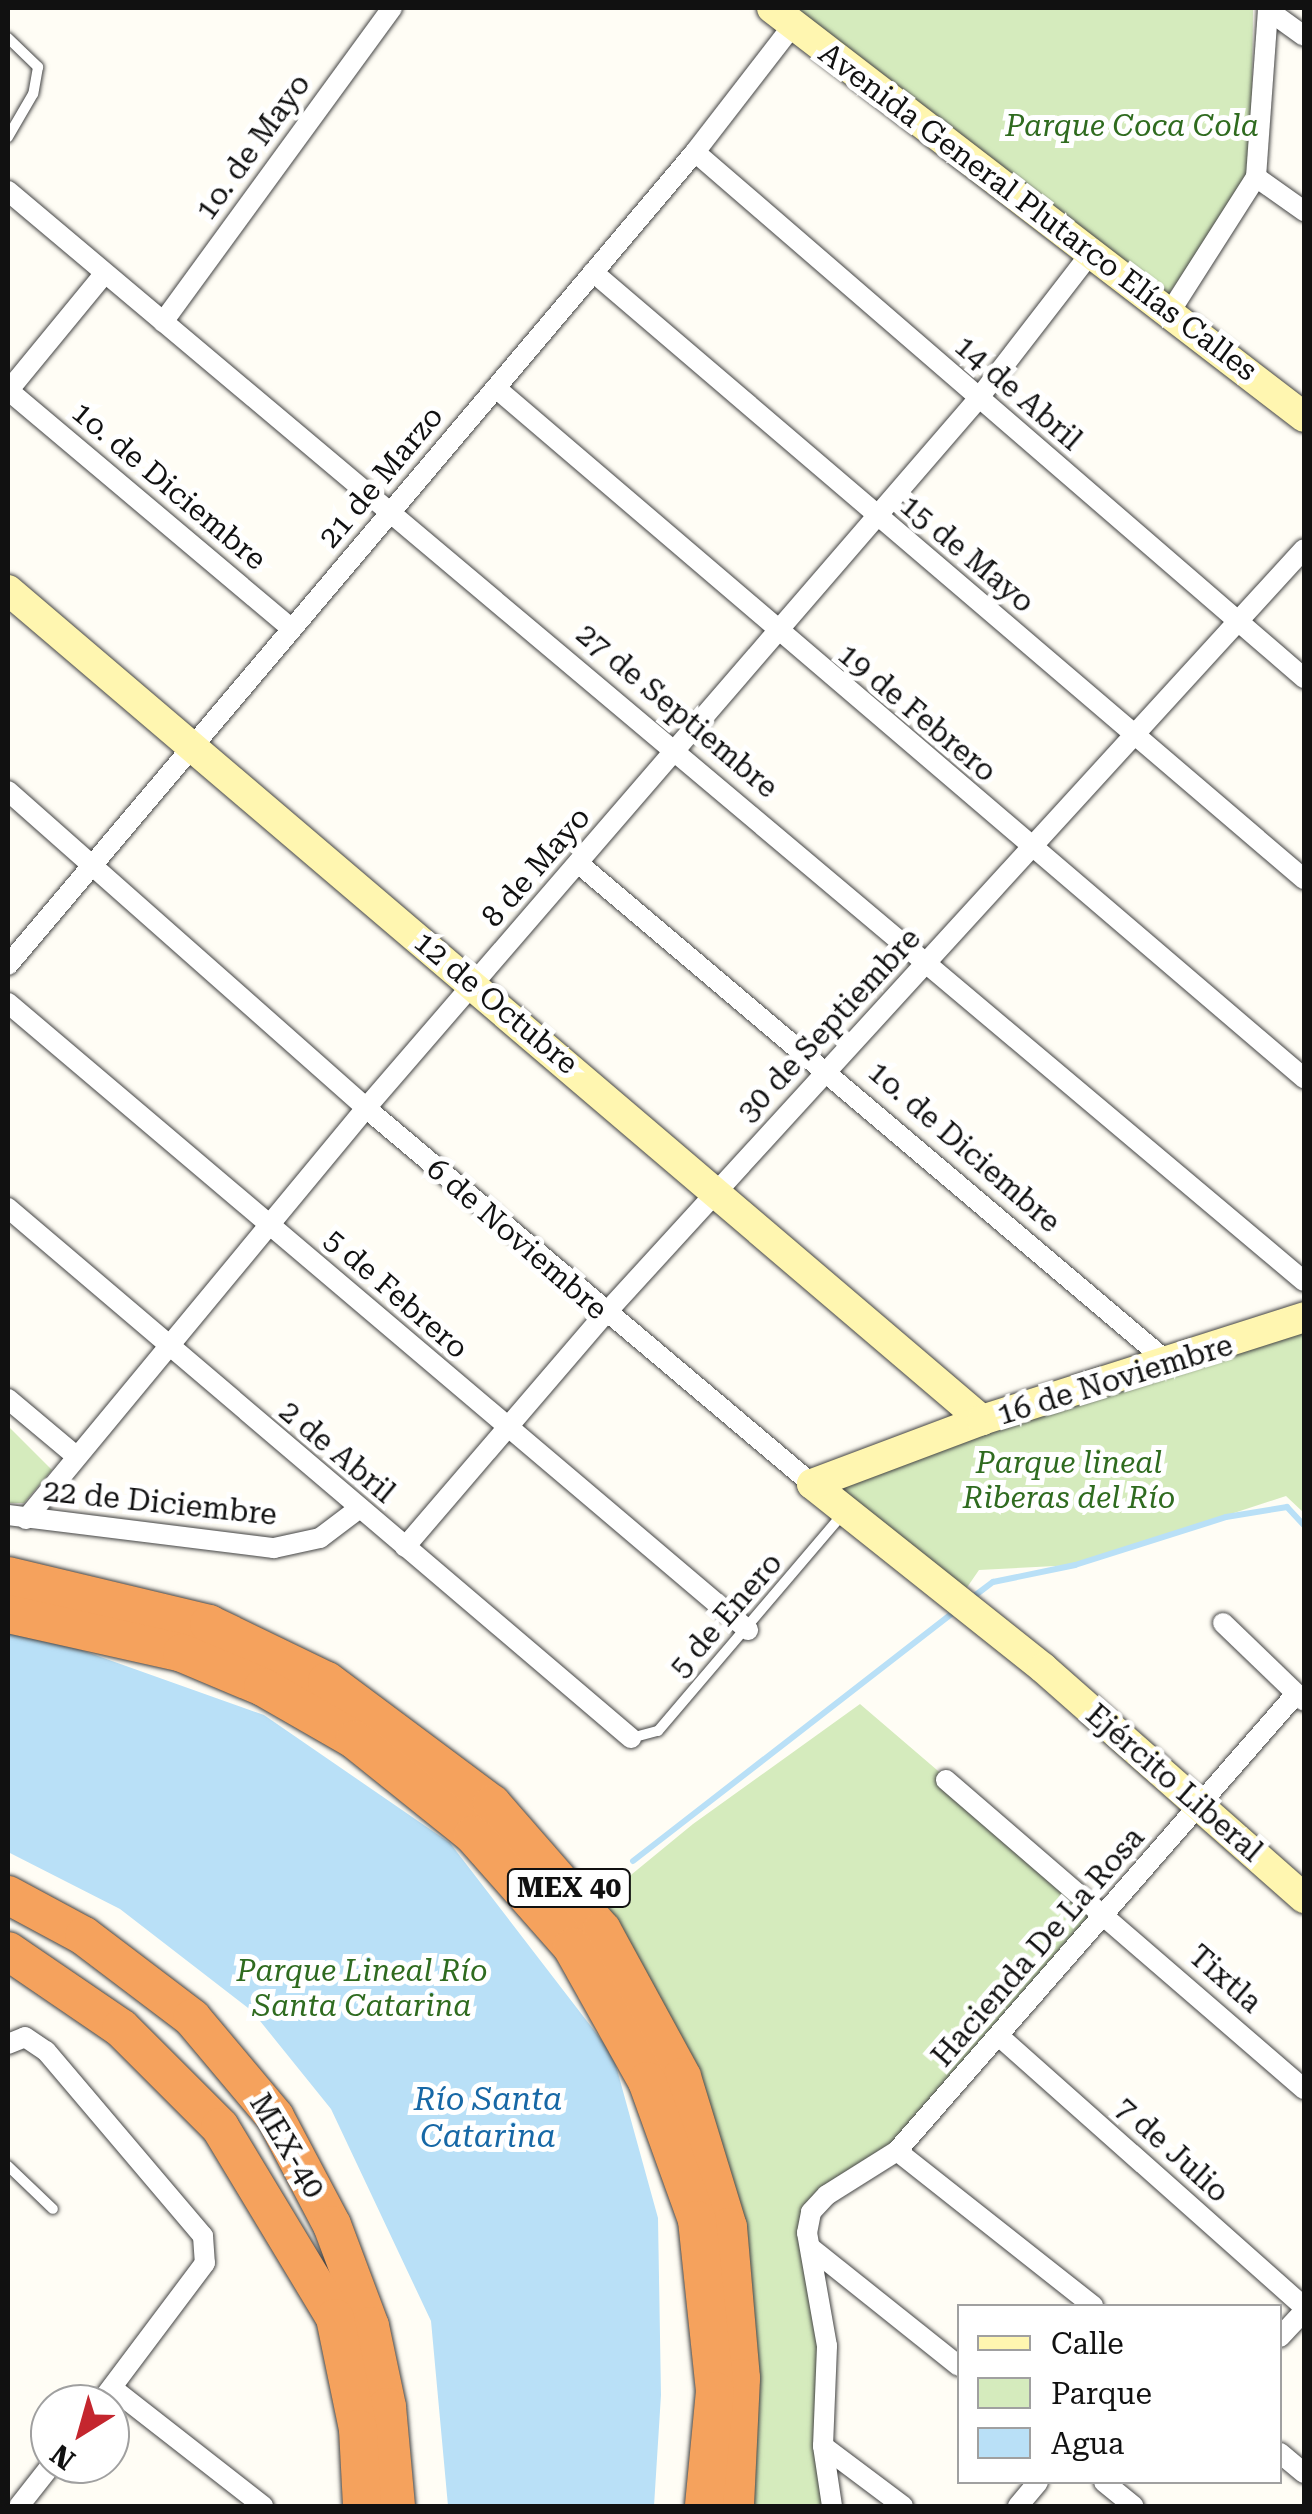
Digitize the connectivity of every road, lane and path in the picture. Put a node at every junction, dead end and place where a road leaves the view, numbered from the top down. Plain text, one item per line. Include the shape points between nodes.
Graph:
1 (392, 8) edge
2 (1268, 9) edge
3 (783, 16) edge
4 (1304, 36) edge
5 (8, 38) edge
6 (8, 136) edge
7 (696, 152) junction
8 (1256, 177) junction
9 (8, 191) edge
10 (1304, 211) edge
11 (1090, 254) junction
12 (593, 272) junction
13 (104, 274) junction
14 (1170, 312) junction
15 (163, 322) junction
16 (496, 388) junction
17 (8, 390) edge
18 (978, 398) junction
19 (1304, 417) edge
20 (392, 511) junction
21 (874, 514) junction
22 (1304, 549) edge
23 (8, 590) edge
24 (1238, 622) junction
25 (292, 629) junction
26 (775, 632) junction
27 (1304, 678) edge
28 (1135, 736) junction
29 (192, 747) junction
30 (676, 748) junction
31 (8, 791) edge
32 (1031, 849) junction
33 (92, 863) junction
34 (578, 864) junction
35 (1304, 879) edge
36 (927, 962) junction
37 (8, 965) edge
38 (474, 985) junction
39 (8, 1003) edge
40 (830, 1072) junction
41 (1304, 1078) edge
42 (366, 1108) junction
43 (718, 1189) junction
44 (8, 1208) edge
45 (272, 1227) junction
46 (1304, 1280) edge
47 (605, 1314) junction
48 (1304, 1317) edge
49 (172, 1348) junction
50 (1170, 1364) junction
51 (8, 1399) edge
52 (982, 1420) junction
53 (506, 1428) junction
54 (76, 1456) junction
55 (812, 1484) junction
56 (849, 1508) junction
57 (357, 1510) junction
58 (17, 1517) edge
59 (404, 1547) junction
60 (8, 1576) edge
61 (8, 1614) edge
62 (1223, 1623) dead end
63 (748, 1630) junction
64 (1043, 1668) joint
65 (1300, 1697) edge
66 (631, 1738) joint
67 (946, 1780) dead end
68 (1202, 1808) junction
69 (8, 1895) edge
70 (1304, 1898) edge
71 (1106, 1914) junction
72 (8, 1951) edge
73 (1000, 2038) junction
74 (8, 2044) edge
75 (1304, 2089) edge
76 (897, 2152) junction
77 (8, 2166) edge
78 (53, 2208) dead end
79 (811, 2248) junction
80 (1090, 2304) edge
81 (1304, 2309) edge
82 (1282, 2335) edge
83 (957, 2364) edge
84 (115, 2384) edge
85 (130, 2413) edge
86 (823, 2446) junction
87 (1282, 2456) edge
88 (1304, 2473) edge
89 (36, 2484) edge
90 (1036, 2484) edge
91 (1106, 2484) edge
92 (18, 2506) edge
93 (263, 2506) edge
94 (362, 2506) edge
95 (396, 2506) edge
96 (704, 2506) edge
97 (735, 2506) edge
98 (832, 2506) edge
99 (903, 2506) edge
100 (1018, 2506) edge
101 (1134, 2506) edge

1 - 15 street, 1o. de Mayo
2 - 4 street
2 - 8 street
3 - 7 street, 21 de Marzo
3 - 11 street, Avenida General Plutarco Elías Calles
5 - 6 lane via 38,67 33,94
7 - 12 street, 21 de Marzo
7 - 18 street, 14 de Abril
8 - 10 street
8 - 14 street
9 - 13 street, 27 de Septiembre
11 - 14 street, Avenida General Plutarco Elías Calles
11 - 18 street, 8 de Mayo
12 - 16 street, 21 de Marzo
12 - 21 street, 15 de Mayo
13 - 15 street, 27 de Septiembre
13 - 17 street
14 - 19 street, Avenida General Plutarco Elías Calles
15 - 20 street, 27 de Septiembre
16 - 20 street, 21 de Marzo
16 - 26 street, 19 de Febrero
17 - 25 street, 1o. de Diciembre
18 - 21 street, 8 de Mayo
18 - 24 street, 14 de Abril
20 - 25 street, 21 de Marzo
20 - 30 street, 27 de Septiembre
21 - 26 street, 8 de Mayo
21 - 28 street, 15 de Mayo
22 - 24 street, 30 de Septiembre
23 - 29 street, 12 de Octubre
24 - 27 street, 14 de Abril
24 - 28 street, 30 de Septiembre
25 - 29 street, 21 de Marzo
26 - 30 street, 8 de Mayo
26 - 32 street, 19 de Febrero
28 - 32 street, 30 de Septiembre
28 - 35 street, 15 de Mayo
29 - 33 street, 21 de Marzo
29 - 38 street, 12 de Octubre
30 - 34 street, 8 de Mayo
30 - 36 street, 27 de Septiembre
31 - 33 street, 6 de Noviembre
32 - 36 street, 30 de Septiembre
32 - 41 street, 19 de Febrero
33 - 37 street, 21 de Marzo
33 - 42 street, 6 de Noviembre
34 - 38 street, 8 de Mayo
34 - 40 street, 1o. de Diciembre
36 - 40 street, 30 de Septiembre
36 - 46 street, 27 de Septiembre
38 - 42 street, 8 de Mayo
38 - 43 street, 12 de Octubre
39 - 45 street, 5 de Febrero
40 - 43 street, 30 de Septiembre
40 - 50 street, 1o. de Diciembre
42 - 45 street, 8 de Mayo
42 - 47 street, 6 de Noviembre
43 - 47 street, 30 de Septiembre
43 - 52 street, 12 de Octubre
44 - 49 street, 2 de Abril
45 - 49 street, 8 de Mayo
45 - 53 street, 5 de Febrero
47 - 53 street, 30 de Septiembre
47 - 55 street, 6 de Noviembre
48 - 50 street, 16 de Noviembre
49 - 54 street, 8 de Mayo
49 - 57 street, 2 de Abril
50 - 52 street, 16 de Noviembre
51 - 54 street
52 - 55 street, 16 de Noviembre
53 - 59 street, 30 de Septiembre
53 - 63 street, 5 de Febrero
54 - 58 street, 8 de Mayo
55 - 56 street, 6 de Noviembre
56 - 63 lane, 5 de Enero
56 - 64 street, 6 de Noviembre
57 - 58 street, 22 de Diciembre via 320,1538 274,1548
57 - 59 street, 2 de Abril
59 - 66 street, 2 de Abril
60 - 97 highway, MEX 40 via 210,1624 326,1681 492,1804 602,1930 682,2077 728,2228 742,2378
61 - 96 highway, MEX 40 via 182,1653 356,1740 473,1835 572,1947 646,2081 697,2220 715,2392
62 - 65 street
63 - 66 lane, 5 de Enero via 658,1731
64 - 68 street, Ejército Liberal
65 - 68 street, Hacienda De La Rosa
67 - 71 street, Tixtla
68 - 70 street, Ejército Liberal
68 - 71 street, Hacienda De La Rosa
69 - 95 highway, MEX-40 via 84,1936 192,2018 275,2116 332,2225 370,2326 387,2407
71 - 73 street, Hacienda De La Rosa
71 - 75 street, Tixtla
72 - 94 highway via 121,2028 220,2127 334,2318 358,2430
73 - 76 street, Hacienda De La Rosa
73 - 81 street, 7 de Julio
74 - 84 street via 24,2038 46,2050 203,2236 205,2263
76 - 79 street, Hacienda De La Rosa via 827,2194 808,2220
76 - 80 street
77 - 78 lane
79 - 83 street
79 - 86 street via 827,2346
81 - 82 street
85 - 93 street
86 - 98 street
86 - 99 street
87 - 88 street
89 - 92 street
90 - 100 street
91 - 101 street

